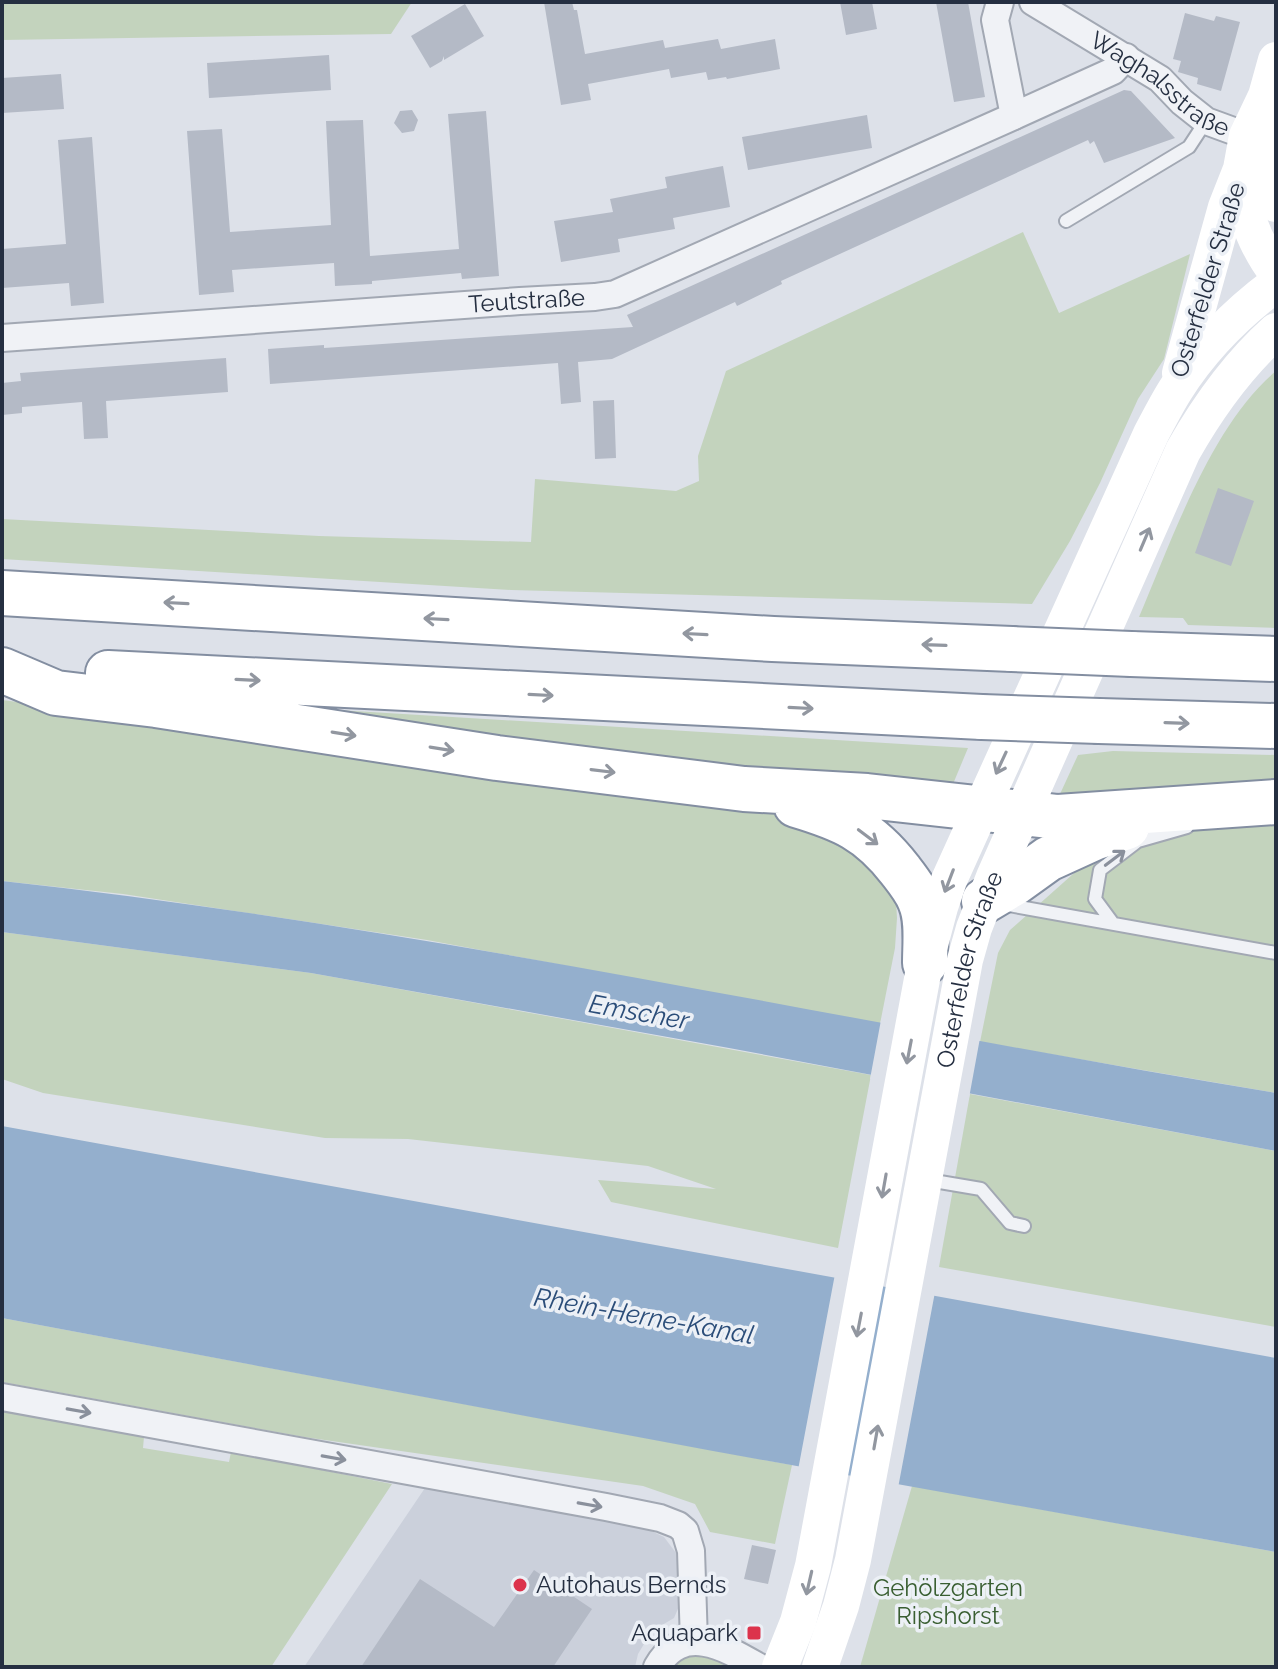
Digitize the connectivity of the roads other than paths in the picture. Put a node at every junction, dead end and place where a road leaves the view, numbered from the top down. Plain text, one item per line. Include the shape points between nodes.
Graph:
1 (1000, 2) edge
2 (1033, 2) edge
3 (1126, 57) junction
4 (1276, 60) edge
5 (1266, 96) junction
6 (1014, 116) junction
7 (1206, 121) junction
8 (1244, 153) junction
9 (1276, 204) edge
10 (1066, 221) dead end
11 (1276, 272) edge
12 (1276, 284) edge
13 (1276, 331) edge
14 (2, 338) edge
15 (1175, 390) junction
16 (2, 593) edge
17 (1276, 659) edge
18 (2, 669) edge
19 (1276, 726) edge
20 (744, 789) junction
21 (1276, 802) edge
22 (980, 809) junction
23 (1023, 814) junction
24 (1191, 816) junction
25 (984, 901) junction
26 (1112, 922) junction
27 (1276, 953) edge
28 (924, 972) junction
29 (924, 1179) junction
30 (1024, 1226) dead end
31 (2, 1397) edge
32 (694, 1642) junction
33 (657, 1667) edge
34 (759, 1667) edge
35 (780, 1667) edge
36 (820, 1667) edge

1 - 6 street via 995,20
2 - 3 street, Waghalsstraße
3 - 6 street, Teutstraße via 1113,71
3 - 7 street, Waghalsstraße via 1160,79
4 - 5 main road, Osterfelder Straße
5 - 8 main road, Osterfelder Straße
5 - 9 main road, Osterfelder Straße via 1267,171
6 - 14 street, Teutstraße via 615,294
7 - 8 street, Waghalsstraße
7 - 10 lane via 1189,147
8 - 11 main road, Osterfelder Straße via 1243,202
8 - 15 main road, Osterfelder Straße
12 - 15 main road, Osterfelder Straße via 1225,327
23 -> 13 main road, Osterfelder Straße via 1183,451 1222,389
15 -> 22 main road, Osterfelder Straße
17 -> 16 highway, bridge via 773,639
18 -> 19 highway, bridge via 982,717
18 -> 20 highway via 56,693
20 - 22 highway
20 -> 28 highway via 833,817 883,849 921,903
21 - 24 highway
22 - 23 highway
22 -> 28 main road, Osterfelder Straße via 949,880
23 - 24 highway
23 - 25 main road, Osterfelder Straße
24 - 25 highway via 1118,829 1082,843
26 -> 24 lane via 1095,899 1100,870 1138,841
25 - 26 lane
25 - 29 main road, Osterfelder Straße via 969,943
26 - 27 lane
28 -> 35 main road, Osterfelder Straße via 825,1507 806,1597
29 - 30 lane via 981,1189 1010,1223
36 -> 29 main road, Osterfelder Straße via 853,1560
31 -> 32 street via 669,1521 685,1531 691,1551
32 - 33 street via 673,1649
32 - 34 street via 710,1643

